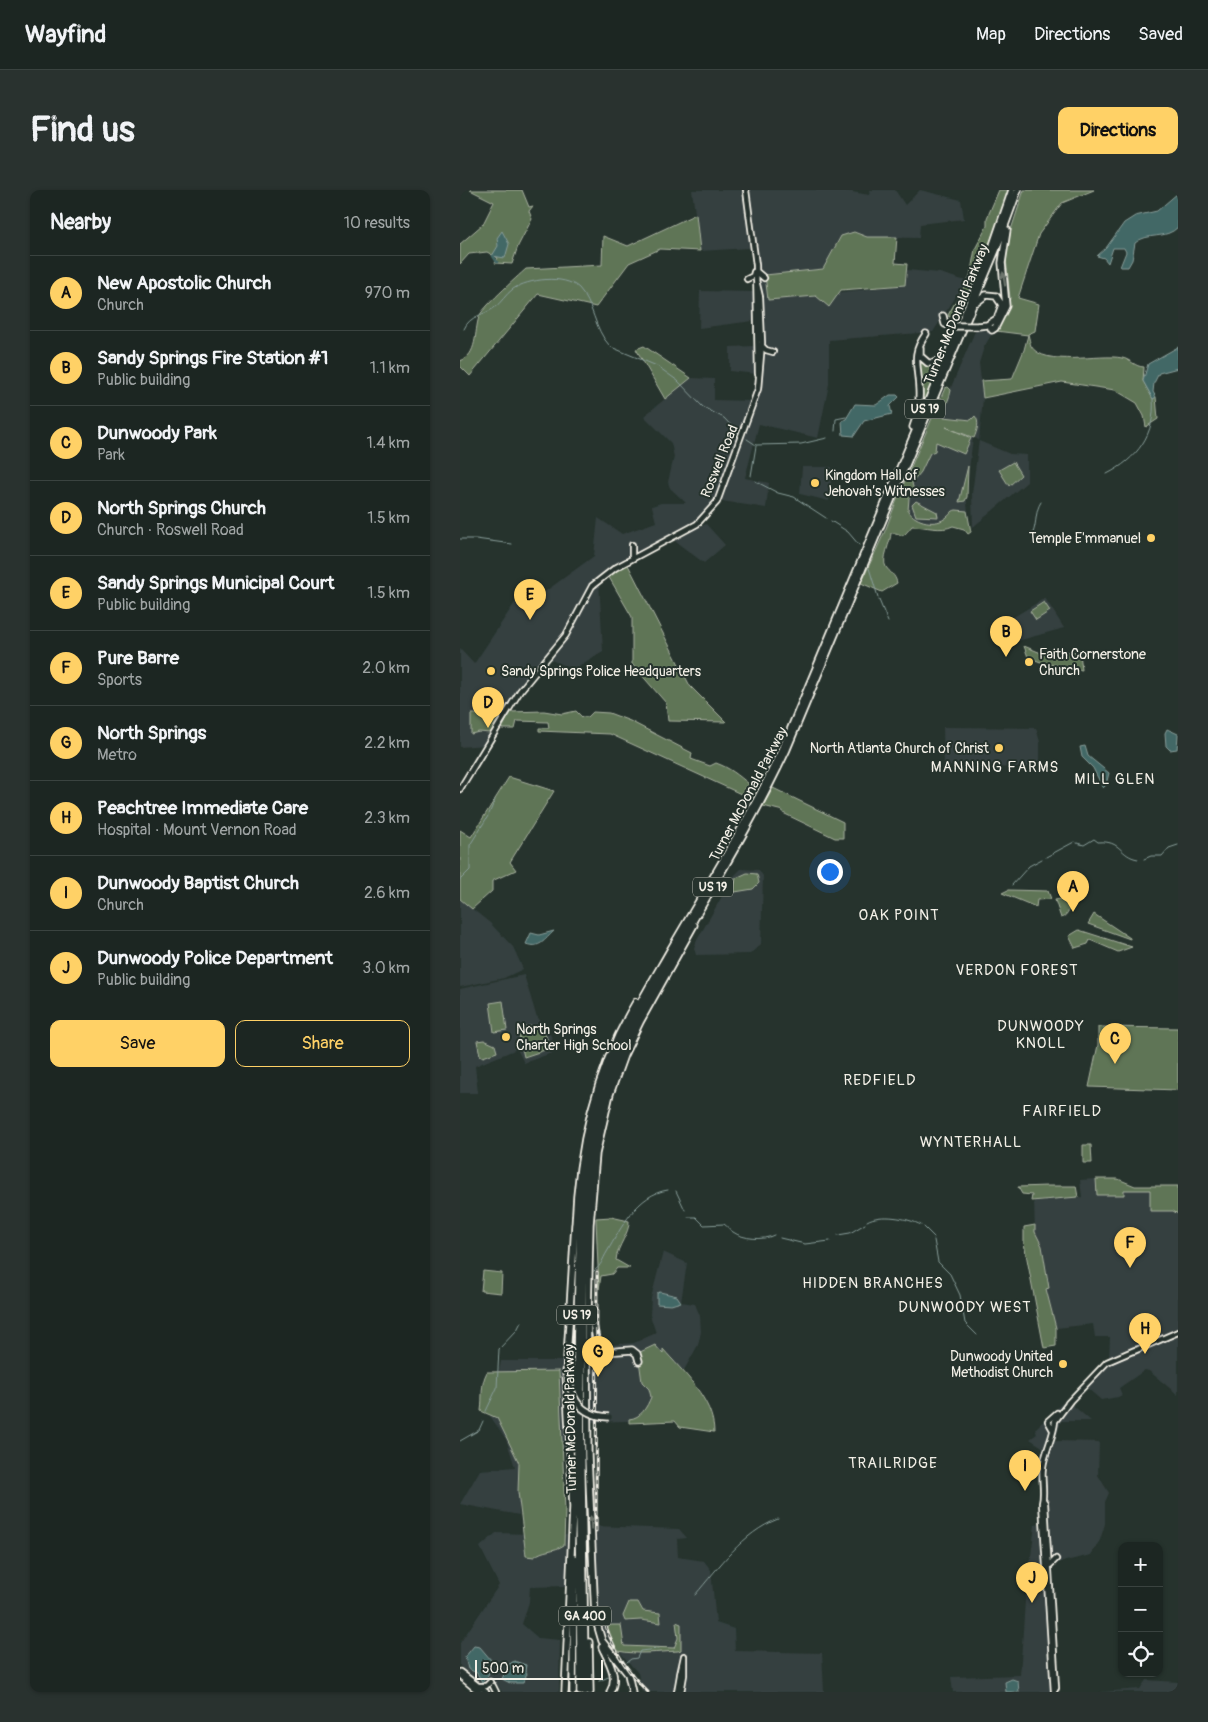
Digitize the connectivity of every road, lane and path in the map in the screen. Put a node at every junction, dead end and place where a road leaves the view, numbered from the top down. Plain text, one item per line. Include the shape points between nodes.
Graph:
1 (746, 190) edge
2 (1012, 190) edge
3 (1018, 190) edge
4 (756, 268) junction
5 (757, 290) junction
6 (943, 316) dead end
7 (962, 320) junction
8 (994, 326) junction
9 (762, 346) junction
10 (773, 352) dead end
11 (951, 358) junction
12 (756, 395) junction
13 (888, 497) junction
14 (632, 545) dead end
15 (638, 554) junction
16 (632, 556) junction
17 (554, 651) junction
18 (460, 787) edge
19 (698, 914) junction
20 (657, 974) junction
21 (575, 1224) junction
22 (589, 1237) junction
23 (591, 1314) junction
24 (1178, 1332) edge
25 (594, 1353) dead end
26 (638, 1357) dead end
27 (1070, 1401) junction
28 (609, 1417) dead end
29 (1053, 1434) junction
30 (1043, 1500) junction
31 (573, 1528) junction
32 (585, 1540) junction
33 (1048, 1550) junction
34 (580, 1551) junction
35 (1049, 1566) junction
36 (594, 1602) junction
37 (1049, 1620) junction
38 (1044, 1625) dead end
39 (460, 1672) edge
40 (460, 1676) edge
41 (476, 1686) junction
42 (479, 1692) edge
43 (486, 1692) edge
44 (496, 1692) edge
45 (564, 1692) edge
46 (575, 1692) edge
47 (580, 1692) edge
48 (585, 1692) edge
49 (590, 1692) edge
50 (610, 1692) edge
51 (632, 1692) edge
52 (677, 1692) edge
53 (681, 1692) edge
54 (1055, 1692) edge

1 - 4 main road, Roswell Road
2 - 7 highway, Turner McDonald Parkway / US 19
8 -> 3 highway via 1006,306 1002,252
3 - 11 highway, Turner McDonald Parkway / US 19
4 - 5 main road, Roswell Road
4 - 5 main road via 759,276 765,279
4 - 5 main road via 747,281
5 - 9 main road, Roswell Road
5 - 12 main road, Roswell Road
6 - 8 highway, bridge via 945,325
7 - 13 highway, Turner McDonald Parkway / US 19
7 - 13 highway via 943,358 933,363 923,360 920,353 928,334 919,344 916,356 917,415
8 - 11 highway via 1002,306 999,299 990,294 980,298
9 - 10 main road
9 - 12 main road, Roswell Road
11 - 19 highway, Turner McDonald Parkway / US 19 via 787,749
12 - 15 main road, Roswell Road via 725,483 712,509 693,526
13 - 20 highway, Turner McDonald Parkway / US 19 via 770,775
14 - 16 main road
15 - 16 main road, Roswell Road
15 - 17 main road, Roswell Road via 592,586
16 - 17 main road, Roswell Road via 590,584
17 - 18 main road, Roswell Road via 520,691
19 - 22 highway via 687,940 632,1037 610,1094 596,1154
19 - 32 highway, Turner McDonald Parkway / US 19 via 626,1041 607,1090 593,1144 586,1215 581,1353
20 - 21 highway via 630,1013 598,1083 584,1141
20 - 34 highway, Turner McDonald Parkway / US 19 via 611,1062 594,1116 584,1171 575,1406
21 - 28 highway, bridge via 568,1381 573,1398 587,1412
21 - 31 highway via 566,1374
22 - 23 highway
36 -> 22 highway via 588,1456
23 - 25 highway
23 - 26 highway via 598,1349 604,1352 632,1350
24 - 27 main road via 1104,1367
27 - 29 main road via 1055,1419
27 - 29 main road via 1048,1421
29 - 30 main road via 1043,1465
30 - 33 main road
30 - 37 main road
31 - 45 highway
31 - 46 highway
32 - 48 highway, Turner McDonald Parkway / GA 400
32 - 49 highway, US 19
33 - 35 main road
33 - 35 main road via 1055,1558
34 - 46 highway
34 - 47 highway, Turner McDonald Parkway / GA 400
35 - 54 main road
36 - 50 highway via 596,1632 613,1671 614,1682
36 - 51 highway via 596,1626 602,1641 628,1674
37 - 38 main road
37 - 54 main road
39 - 41 main road
40 - 42 main road
41 - 43 main road
41 - 44 main road via 492,1684
52 - 53 main road via 682,1674

